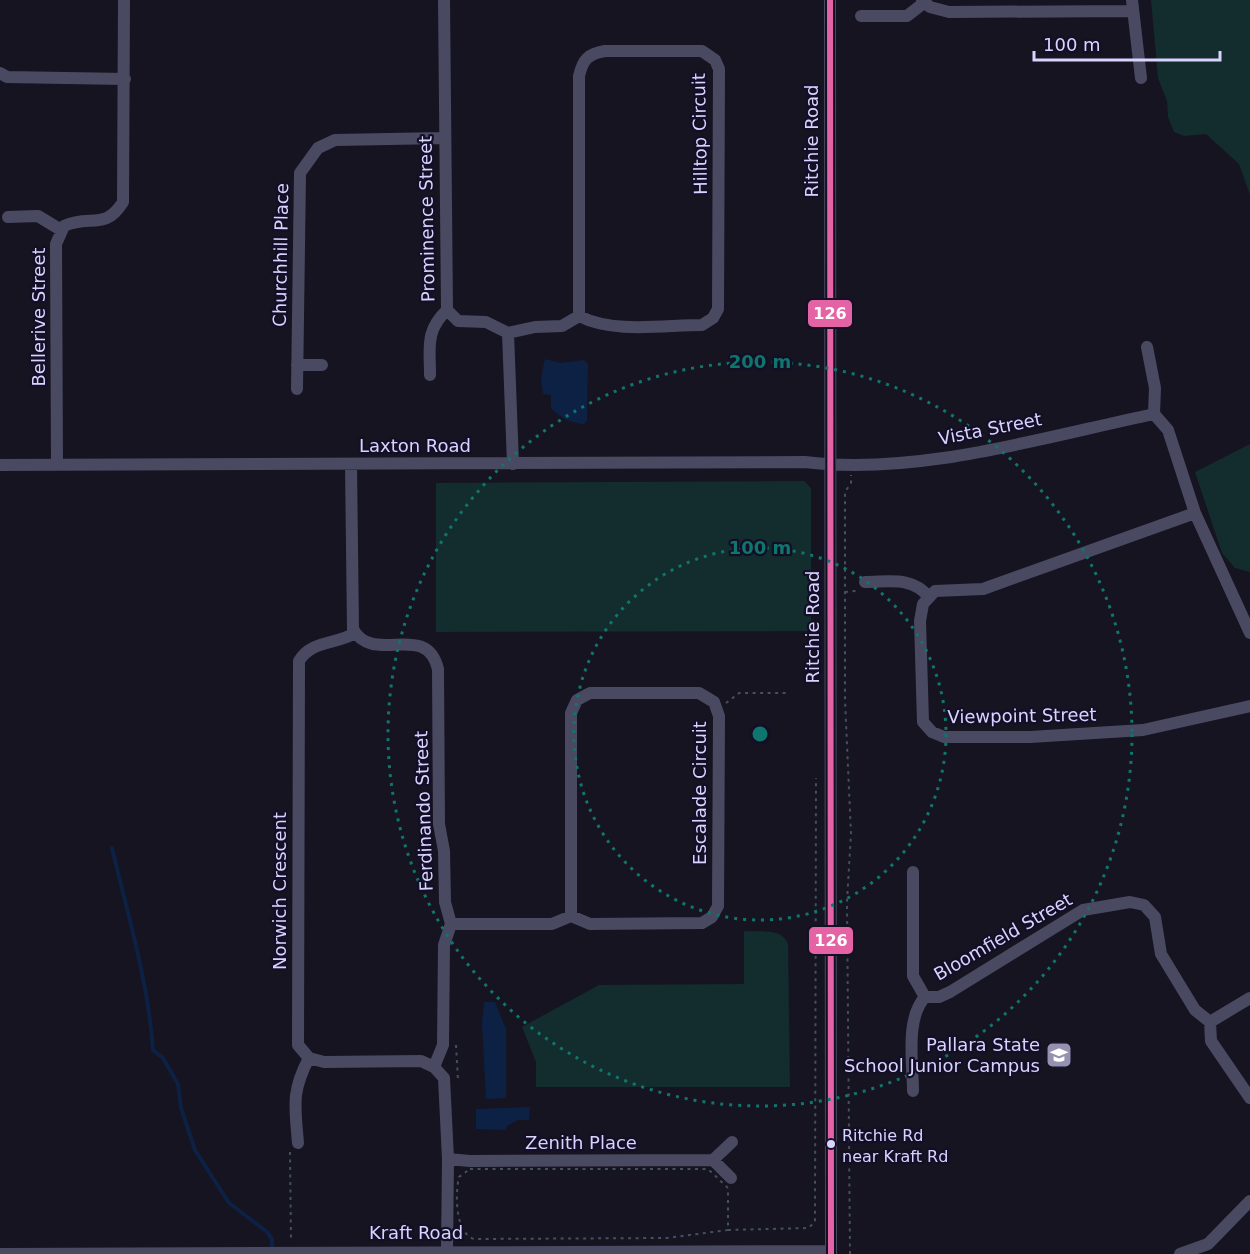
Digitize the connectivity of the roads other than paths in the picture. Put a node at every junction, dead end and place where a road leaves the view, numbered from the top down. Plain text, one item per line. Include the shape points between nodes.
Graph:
1 (124, 0) edge
2 (444, 0) edge
3 (830, 0) edge
4 (923, 1) edge
5 (1132, 5) edge
6 (861, 16) dead end
7 (0, 73) edge
8 (1141, 78) dead end
9 (125, 79) junction
10 (443, 138) junction
11 (8, 217) dead end
12 (61, 230) junction
13 (447, 310) junction
14 (579, 316) junction
15 (508, 333) junction
16 (1147, 347) dead end
17 (297, 364) junction
18 (322, 366) dead end
19 (429, 375) dead end
20 (297, 389) dead end
21 (1154, 414) junction
22 (351, 464) junction
23 (513, 464) junction
24 (0, 465) edge
25 (57, 465) junction
26 (830, 465) junction
27 (1195, 513) junction
28 (865, 582) dead end
29 (928, 597) junction
30 (355, 633) junction
31 (1250, 633) edge
32 (1250, 706) edge
33 (913, 872) dead end
34 (571, 916) junction
35 (451, 924) junction
36 (925, 997) junction
37 (1250, 998) edge
38 (1210, 1022) junction
39 (309, 1058) junction
40 (434, 1067) junction
41 (913, 1091) dead end
42 (1250, 1098) edge
43 (732, 1142) dead end
44 (298, 1143) road end
45 (448, 1159) junction
46 (713, 1160) junction
47 (731, 1178) dead end
48 (1250, 1201) edge
49 (1212, 1249) edge
50 (447, 1251) junction
51 (831, 1253) edge
52 (0, 1254) edge
53 (1180, 1254) edge

1 - 9 street, Bellerive Street
2 - 10 street, Prominence Street
3 - 26 street, Ritchie Road
4 - 5 street via 949,12
4 - 6 street via 907,16
5 - 8 street
7 - 9 street via 7,77
9 - 12 street, Bellerive Street via 123,202 114,216 104,221 74,222
10 - 13 street, Prominence Street
10 - 17 street, Churchhill Place via 335,140 318,148 300,173
11 - 12 street via 38,216
12 - 25 street, Bellerive Street via 56,244
13 - 15 street, Prominence Street via 458,321 486,322
13 - 19 street via 430,331
14 - 14 street, Hilltop Circuit via 582,62 591,54 605,51 702,51 715,60 719,69 718,309 713,318 702,324 609,325
14 - 15 street via 562,326
15 - 23 street
16 - 21 street via 1155,388
17 - 18 street
17 - 20 street, Churchhill Place
21 - 26 street, Vista Street via 908,462
21 - 27 street via 1168,430
22 - 23 street, Laxton Road
22 - 25 street, Laxton Road
22 - 30 street
23 - 26 street, Laxton Road
24 - 25 street, Laxton Road
26 - 51 street, Ritchie Road
27 - 29 street via 983,589 935,591
27 - 31 street
28 - 29 street via 911,582
29 - 32 street, Viewpoint Street via 920,621 924,722 932,732 944,737 1030,737 1143,730
30 - 35 street, Ferdinando Street via 367,644 419,645 436,658 439,824 445,902
30 - 39 street, Norwich Crescent via 305,650 299,661 298,1045
33 - 36 street, Bloomfield Street via 913,976
34 - 34 street, Escalade Circuit via 590,924 702,923 713,915 718,906 719,716 714,702 699,693 590,693 577,700 571,713
34 - 35 street via 552,924
35 - 40 street, Ferdinando Street via 444,945 443,1045
36 - 38 street, Bloomfield Street via 950,992 1083,910 1130,902 1144,905 1155,917 1161,954 1195,1010
36 - 41 street via 913,1019
37 - 38 street
38 - 42 street, Bloomfield Street via 1212,1041
39 - 40 street via 324,1062 421,1061
39 - 44 street via 295,1096
40 - 45 street via 444,1078
43 - 46 street
45 - 46 street, Zenith Place
45 - 50 street
46 - 47 street
48 - 49 street
49 - 53 street
50 - 51 street, Kraft Road
50 - 52 street, Kraft Road

